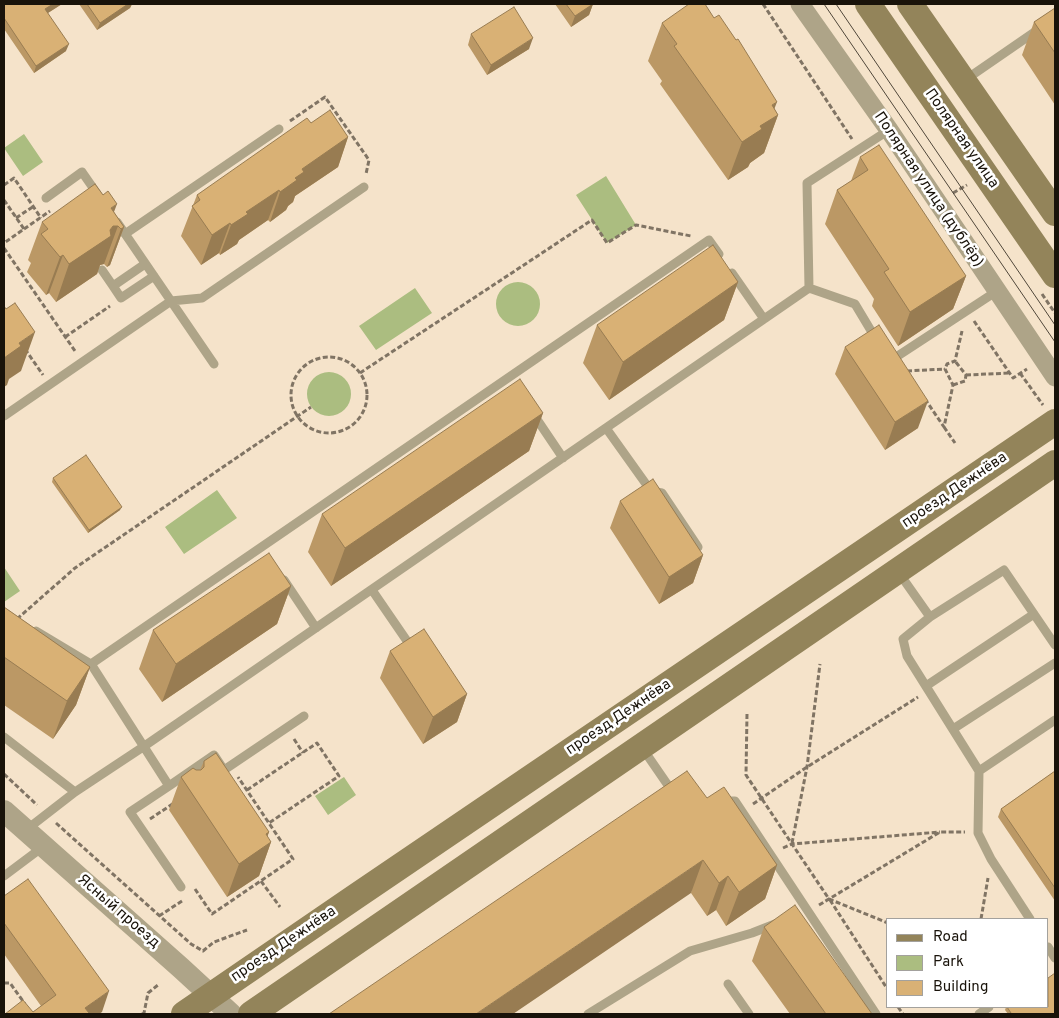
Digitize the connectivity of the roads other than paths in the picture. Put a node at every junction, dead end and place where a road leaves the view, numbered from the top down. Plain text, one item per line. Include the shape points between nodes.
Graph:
1 (800, 4) edge
2 (868, 4) edge
3 (910, 4) edge
4 (1055, 18) edge
5 (964, 80) junction
6 (279, 129) road end
7 (888, 130) junction
8 (364, 187) dead end
9 (46, 198) road end
10 (1055, 212) edge
11 (125, 234) junction
12 (145, 264) junction
13 (102, 270) edge
14 (1055, 275) edge
15 (154, 276) junction
16 (113, 286) junction
17 (808, 288) junction
18 (997, 291) junction
19 (171, 301) junction
20 (764, 319) junction
21 (214, 364) dead end
22 (1055, 377) edge
23 (530, 410) edge
24 (1050, 415) edge
25 (4, 416) edge
26 (606, 428) junction
27 (563, 458) junction
28 (1055, 463) edge
29 (698, 546) edge
30 (261, 547) junction
31 (266, 555) edge
32 (278, 571) edge
33 (898, 571) junction
34 (372, 590) junction
35 (1034, 614) junction
36 (930, 617) junction
37 (17, 619) edge
38 (316, 628) junction
39 (1055, 645) edge
40 (427, 647) edge
41 (1055, 663) edge
42 (91, 664) junction
43 (927, 688) junction
44 (304, 716) dead end
45 (1055, 720) edge
46 (953, 729) junction
47 (4, 737) edge
48 (143, 747) junction
49 (641, 747) junction
50 (979, 771) junction
51 (172, 784) junction
52 (75, 792) junction
53 (185, 796) edge
54 (680, 801) edge
55 (717, 801) edge
56 (4, 811) edge
57 (25, 830) junction
58 (44, 846) junction
59 (4, 876) edge
60 (181, 887) dead end
61 (808, 912) junction
62 (799, 916) edge
63 (1029, 918) edge
64 (780, 923) edge
65 (728, 984) dead end
66 (210, 995) junction
67 (265, 1008) edge
68 (184, 1014) edge
69 (230, 1014) edge
70 (588, 1014) edge
71 (749, 1014) edge
72 (876, 1014) edge

1 - 7 street, Полярная улица (дублёр)
2 - 14 main road, Полярная улица
3 - 5 main road
4 - 5 lane
5 - 10 main road
6 - 11 lane
7 - 17 lane via 807,183
7 - 18 street, Полярная улица (дублёр)
8 - 19 lane via 202,298
9 - 11 lane via 82,172
11 - 12 lane
12 - 15 lane
12 - 16 lane
13 - 16 lane
15 - 16 lane via 121,298
15 - 19 lane
17 - 18 lane via 855,304 890,361
17 - 20 lane
18 - 22 street, Полярная улица (дублёр)
19 - 21 lane
19 - 25 lane
20 - 26 lane
20 - 30 lane via 709,240 511,382
23 - 27 lane
24 - 66 main road, проезд Дежнёва
26 - 27 lane
26 - 29 lane via 651,491 662,493
27 - 34 lane
28 - 33 main road
30 - 31 lane
30 - 42 lane
32 - 38 lane
33 - 36 lane
33 - 49 main road
34 - 38 lane
34 - 40 lane via 407,641
35 - 36 lane via 1004,570
35 - 39 lane
35 - 43 lane
36 - 43 lane via 903,639 907,656
37 - 42 lane
38 - 48 lane
41 - 46 lane
42 - 48 lane
43 - 46 lane
44 - 51 lane via 224,770 214,755
45 - 50 lane
46 - 50 lane
47 - 52 lane
48 - 51 lane
48 - 52 lane
49 - 54 lane
49 - 67 main road
50 - 63 lane via 978,833
51 - 53 lane
51 - 60 lane via 130,812
52 - 57 lane
55 - 61 lane via 735,801
56 - 57 street, Ясный проезд
57 - 58 street, Ясный проезд
58 - 59 lane
58 - 66 street, Ясный проезд
61 - 62 lane
61 - 72 lane
64 - 70 lane via 690,951
65 - 71 lane
66 - 68 main road, проезд Дежнёва
66 - 69 street, Ясный проезд

